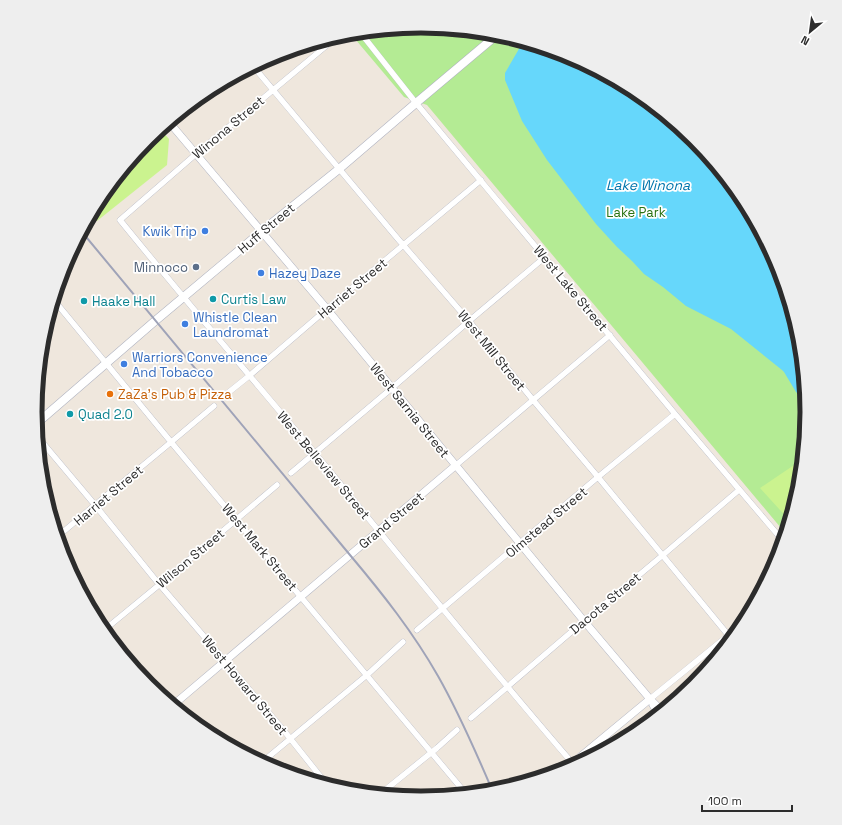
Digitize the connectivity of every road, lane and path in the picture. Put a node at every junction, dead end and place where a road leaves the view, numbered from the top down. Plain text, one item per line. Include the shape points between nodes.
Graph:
1 (364, 37) edge
2 (492, 39) edge
3 (327, 45) edge
4 (257, 70) edge
5 (273, 90) junction
6 (416, 103) junction
7 (172, 126) edge
8 (196, 154) junction
9 (339, 169) junction
10 (481, 180) junction
11 (120, 220) joint
12 (262, 232) junction
13 (403, 245) junction
14 (545, 257) junction
15 (183, 298) junction
16 (58, 303) edge
17 (327, 309) junction
18 (469, 321) junction
19 (610, 335) junction
20 (106, 363) junction
21 (249, 376) junction
22 (392, 388) junction
23 (224, 396) dead end
24 (533, 400) junction
25 (214, 406) dead end
26 (675, 414) junction
27 (42, 419) edge
28 (172, 442) junction
29 (43, 443) edge
30 (314, 453) junction
31 (455, 466) junction
32 (291, 473) dead end
33 (598, 477) junction
34 (277, 485) dead end
35 (740, 490) junction
36 (95, 505) junction
37 (236, 519) junction
38 (379, 530) junction
39 (62, 533) edge
40 (779, 536) edge
41 (520, 543) junction
42 (663, 555) junction
43 (160, 584) junction
44 (301, 596) junction
45 (443, 609) junction
46 (584, 620) junction
47 (108, 627) edge
48 (417, 630) dead end
49 (728, 635) edge
50 (726, 638) edge
51 (403, 642) dead end
52 (225, 661) junction
53 (367, 676) junction
54 (508, 687) junction
55 (650, 699) junction
56 (176, 702) edge
57 (659, 708) edge
58 (656, 711) edge
59 (471, 718) dead end
60 (457, 730) dead end
61 (290, 739) junction
62 (432, 752) junction
63 (587, 754) edge
64 (266, 759) edge
65 (571, 761) edge
66 (322, 779) edge
67 (385, 790) edge
68 (463, 790) edge

1 - 6 street, West Lake Street
2 - 6 main road, Huff Street
3 - 5 street, Winona Street
4 - 5 street, West Mill Street
5 - 8 street, Winona Street
5 - 9 street, West Mill Street
6 - 9 main road, Huff Street
6 - 10 street, West Lake Street
7 - 8 street, West Sarnia Street
8 - 11 street, Winona Street
8 - 12 street, West Sarnia Street
9 - 12 main road, Huff Street
9 - 13 street, West Mill Street
10 - 13 street, Harriet Street
10 - 14 street, West Lake Street
11 - 15 street, West Belleview Street
12 - 15 main road, Huff Street
12 - 17 street, West Sarnia Street
13 - 17 street, Harriet Street
13 - 18 street, West Mill Street
14 - 18 street
14 - 19 street, West Lake Street
15 - 20 main road, Huff Street
15 - 21 street, West Belleview Street
16 - 20 street, West Mark Street
17 - 21 street, Harriet Street
17 - 22 street, West Sarnia Street
18 - 22 street
18 - 24 street, West Mill Street
19 - 24 street, Grand Street
19 - 26 street, West Lake Street
20 - 27 main road, Huff Street
20 - 28 street, West Mark Street
21 - 23 street, Harriet Street
21 - 30 street, West Belleview Street
22 - 30 street
22 - 31 street, West Sarnia Street
24 - 31 street, Grand Street
24 - 33 street, West Mill Street
25 - 28 street, Harriet Street
26 - 33 street, Olmstead Street
26 - 35 street, West Lake Street
28 - 36 street, Harriet Street
28 - 37 street, West Mark Street
29 - 36 street, West Howard Street
30 - 32 street
30 - 38 street, West Belleview Street
31 - 38 street, Grand Street
31 - 41 street, West Sarnia Street
33 - 41 street, Olmstead Street
33 - 42 street, West Mill Street
34 - 37 street, Wilson Street
35 - 40 street, West Lake Street
35 - 42 street, Dacota Street
36 - 39 street, Harriet Street
36 - 43 street, West Howard Street
37 - 43 street, Wilson Street
37 - 44 street, West Mark Street
38 - 44 street, Grand Street
38 - 45 street, West Belleview Street
41 - 45 street, Olmstead Street
41 - 46 street, West Sarnia Street
42 - 46 street, Dacota Street
42 - 49 street, West Mill Street
43 - 47 street, Wilson Street
43 - 52 street, West Howard Street
44 - 52 street, Grand Street
44 - 53 street, West Mark Street
45 - 48 street, Olmstead Street
45 - 54 street, West Belleview Street
46 - 54 street, Dacota Street
46 - 55 street, West Sarnia Street
50 - 55 street
51 - 53 street
52 - 56 street, Grand Street
52 - 61 street, West Howard Street
53 - 61 street
53 - 62 street, West Mark Street
54 - 59 street, Dacota Street
54 - 65 street, West Belleview Street
55 - 57 street, West Sarnia Street
55 - 58 street, West Sarnia Street
55 - 63 street
60 - 62 street
61 - 64 street
61 - 66 street, West Howard Street
62 - 67 street
62 - 68 street, West Mark Street

